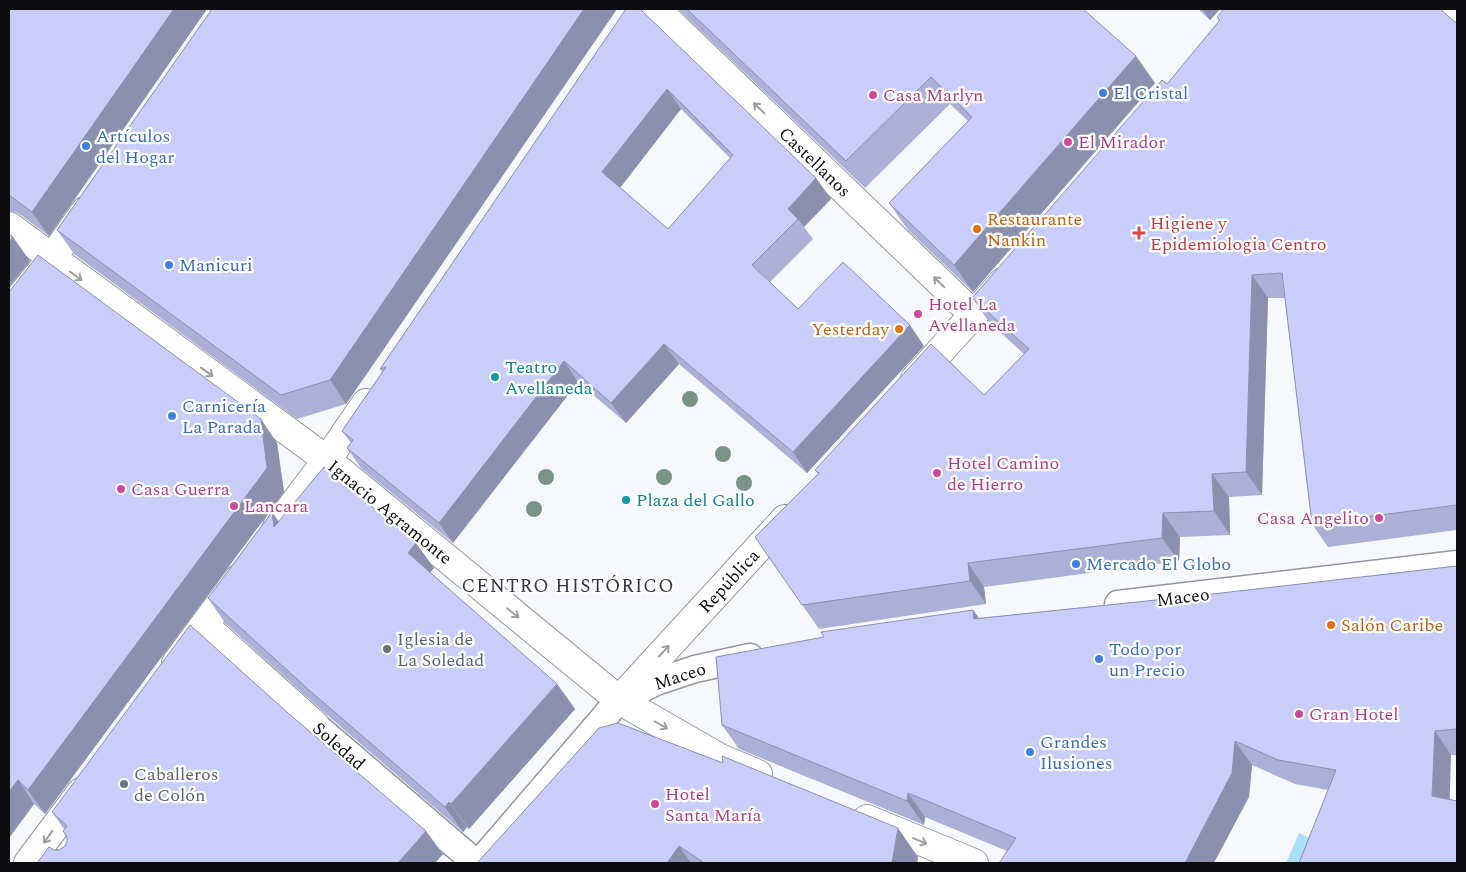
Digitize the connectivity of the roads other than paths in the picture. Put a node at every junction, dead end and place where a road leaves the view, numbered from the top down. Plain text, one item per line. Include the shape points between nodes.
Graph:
1 (656, 9) edge
2 (96, 195) edge
3 (9, 226) edge
4 (52, 258) junction
5 (1019, 263) edge
6 (9, 311) edge
7 (974, 315) junction
8 (380, 381) edge
9 (900, 395) edge
10 (326, 460) junction
11 (800, 504) edge
12 (1457, 564) edge
13 (1091, 607) edge
14 (204, 625) junction
15 (769, 653) edge
16 (163, 681) edge
17 (619, 700) junction
18 (315, 725) joint
19 (93, 776) edge
20 (777, 782) edge
21 (849, 812) edge
22 (28, 863) edge
23 (477, 863) edge
24 (974, 863) edge

7 -> 1 main road, Castellanos
2 - 4 main road
3 - 4 main road, Ignacio Agramonte
4 - 6 main road
4 -> 10 main road, Ignacio Agramonte
5 - 7 main road
7 - 9 main road
8 - 10 main road
10 - 14 main road
10 -> 17 main road, Ignacio Agramonte
17 -> 11 main road, República
12 - 13 street, Maceo
14 - 16 main road
14 - 18 main road, Soledad
15 - 17 street, Maceo via 695,668
17 -> 20 main road, Ignacio Agramonte via 720,758
17 - 23 street, República
18 - 23 street, Soledad
19 -> 22 main road
21 -> 24 main road

